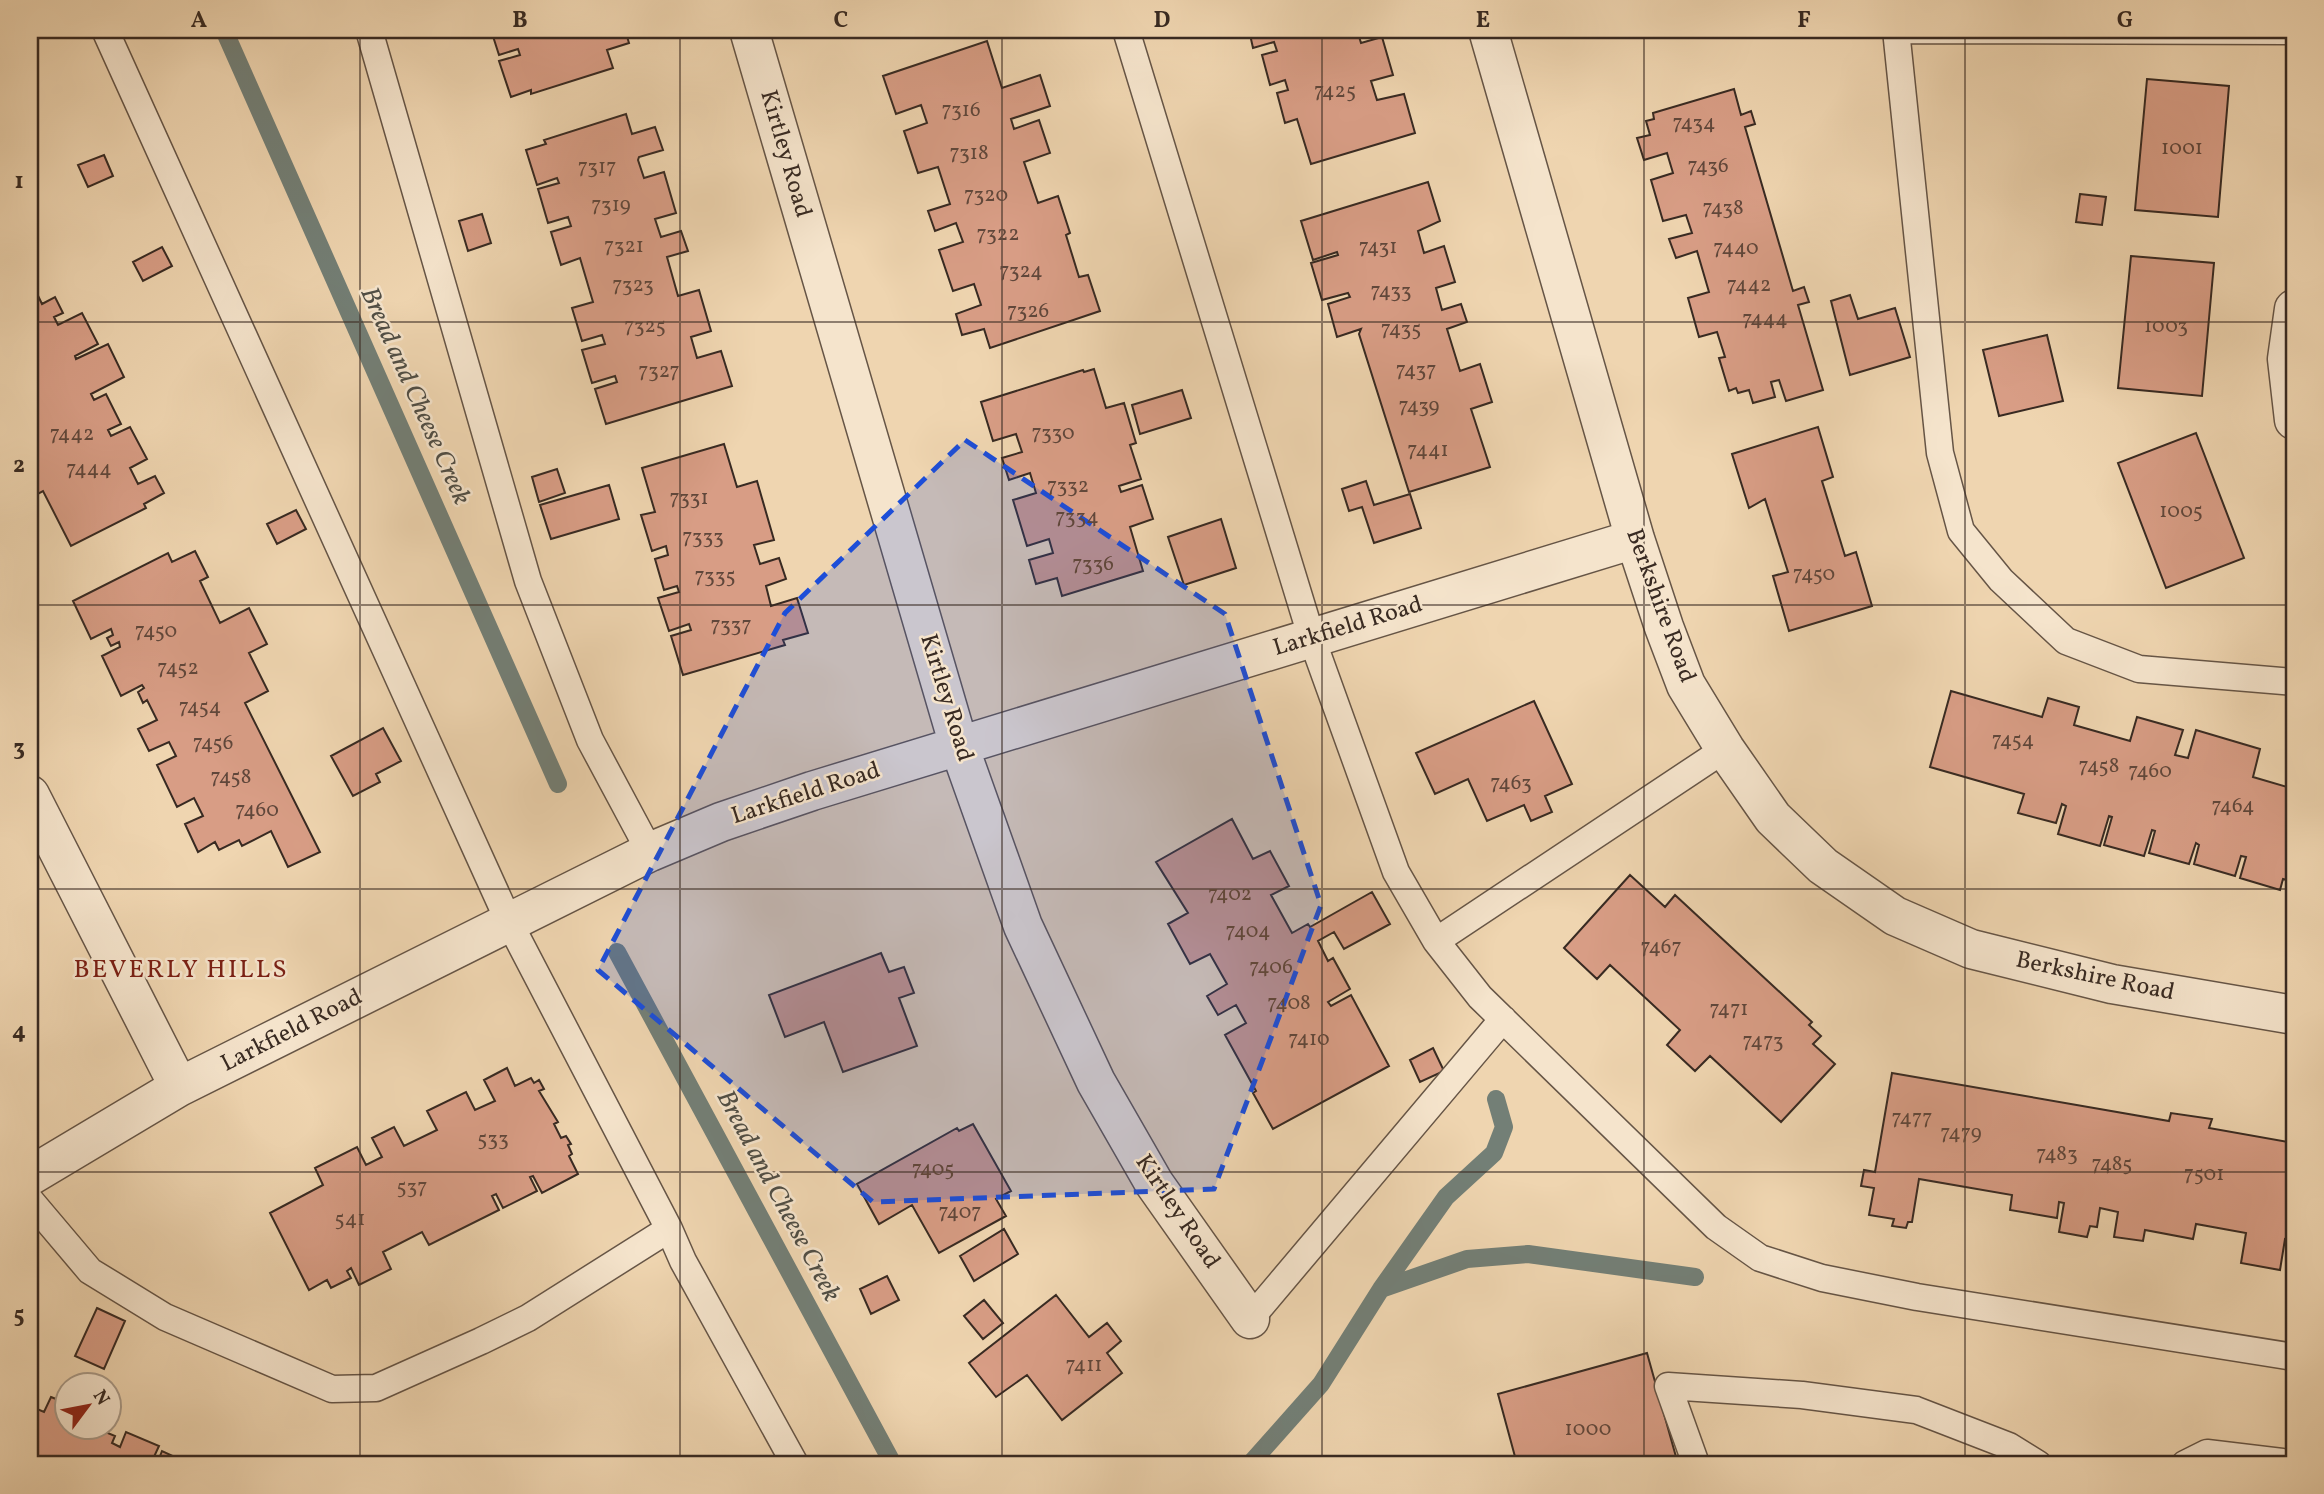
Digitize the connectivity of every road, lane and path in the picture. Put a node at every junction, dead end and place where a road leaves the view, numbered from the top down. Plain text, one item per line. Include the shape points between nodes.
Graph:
1 (105, 30) edge
2 (369, 30) edge
3 (749, 30) edge
4 (1126, 30) edge
5 (1488, 30) edge
6 (1896, 30) edge
7 (1910, 30) edge
8 (2294, 31) edge
9 (2294, 309) edge
10 (2291, 360) edge
11 (2294, 420) edge
12 (1635, 539) junction
13 (1312, 639) junction
14 (2294, 682) edge
15 (959, 746) junction
16 (1725, 749) junction
17 (30, 795) edge
18 (650, 852) junction
19 (509, 922) junction
20 (1436, 941) junction
21 (2294, 1016) edge
22 (1503, 1019) junction
23 (179, 1087) junction
24 (30, 1175) edge
25 (30, 1200) edge
26 (669, 1229) junction
27 (1250, 1319) joint
28 (2294, 1357) edge
29 (795, 1464) edge
30 (1696, 1464) edge
31 (2038, 1464) edge
32 (2185, 1464) edge
33 (2285, 1464) edge

1 - 19 lane
2 - 18 lane via 528,581 590,740
3 - 15 street, Kirtley Road
4 - 13 lane
5 - 12 street, Berkshire Road
6 - 14 lane via 1940,453 1961,531 2001,580 2066,641 2139,669
7 - 8 lane
9 - 10 street
10 - 11 street
12 - 13 street, Larkfield Road
12 - 16 street, Berkshire Road via 1686,685
13 - 15 street, Larkfield Road
13 - 20 lane via 1396,872
15 - 18 street, Larkfield Road via 721,822
15 - 27 street, Kirtley Road via 1023,926 1096,1082 1154,1183
16 - 20 lane
16 - 21 street, Berkshire Road via 1773,818 1823,866 1895,916 1971,950 2112,984
17 - 23 street
18 - 19 street, Larkfield Road
19 - 23 street, Larkfield Road
19 - 26 lane
20 - 22 lane via 1480,998
22 - 27 lane
22 - 28 lane via 1716,1227 1760,1258 1822,1278 1917,1297
23 - 24 street, Larkfield Road
25 - 26 lane via 90,1271 165,1317 332,1388 376,1388 481,1341 528,1318
26 - 29 lane
30 - 31 lane via 1668,1386 1802,1395 1916,1410 2009,1446
32 - 33 lane via 2207,1453

